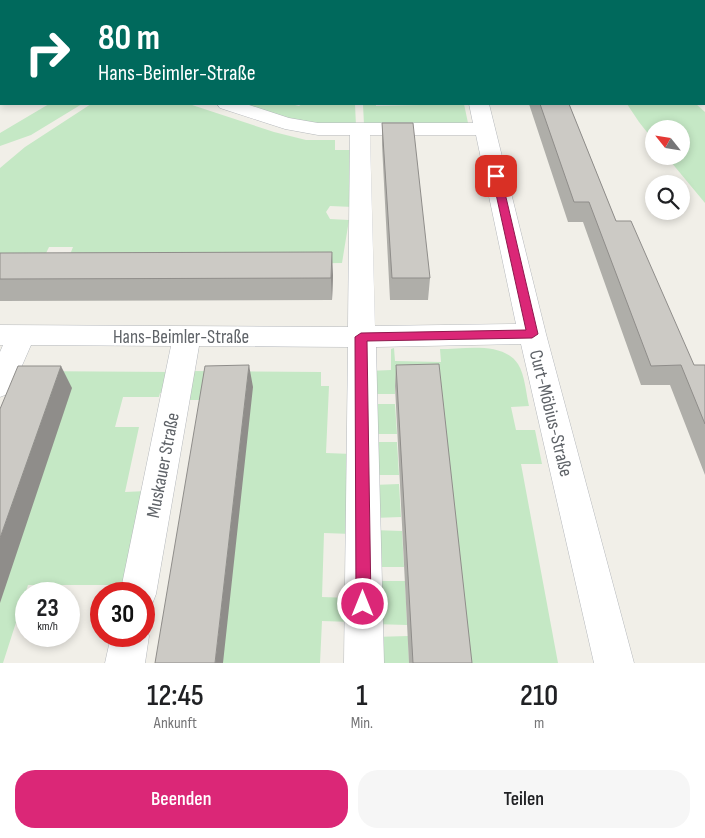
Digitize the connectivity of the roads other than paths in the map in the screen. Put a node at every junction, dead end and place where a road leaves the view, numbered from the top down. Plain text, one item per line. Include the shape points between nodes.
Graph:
1 (234, 105) edge
2 (482, 116) edge
3 (360, 130) junction
4 (532, 334) junction
5 (10, 336) edge
6 (187, 336) junction
7 (361, 337) junction
8 (0, 385) edge
9 (140, 582) edge
10 (128, 647) edge
11 (125, 663) edge
12 (364, 663) edge
13 (614, 663) edge

1 - 3 street via 301,127
2 - 3 street
2 - 4 street, Curt-Möbius-Straße
3 - 7 street
4 - 7 street, Hans-Beimler-Straße
4 - 13 street, Curt-Möbius-Straße
5 - 6 street, Hans-Beimler-Straße
5 - 8 street
6 - 7 street, Hans-Beimler-Straße
6 - 9 street, Muskauer Straße
7 - 12 street
10 - 11 street

